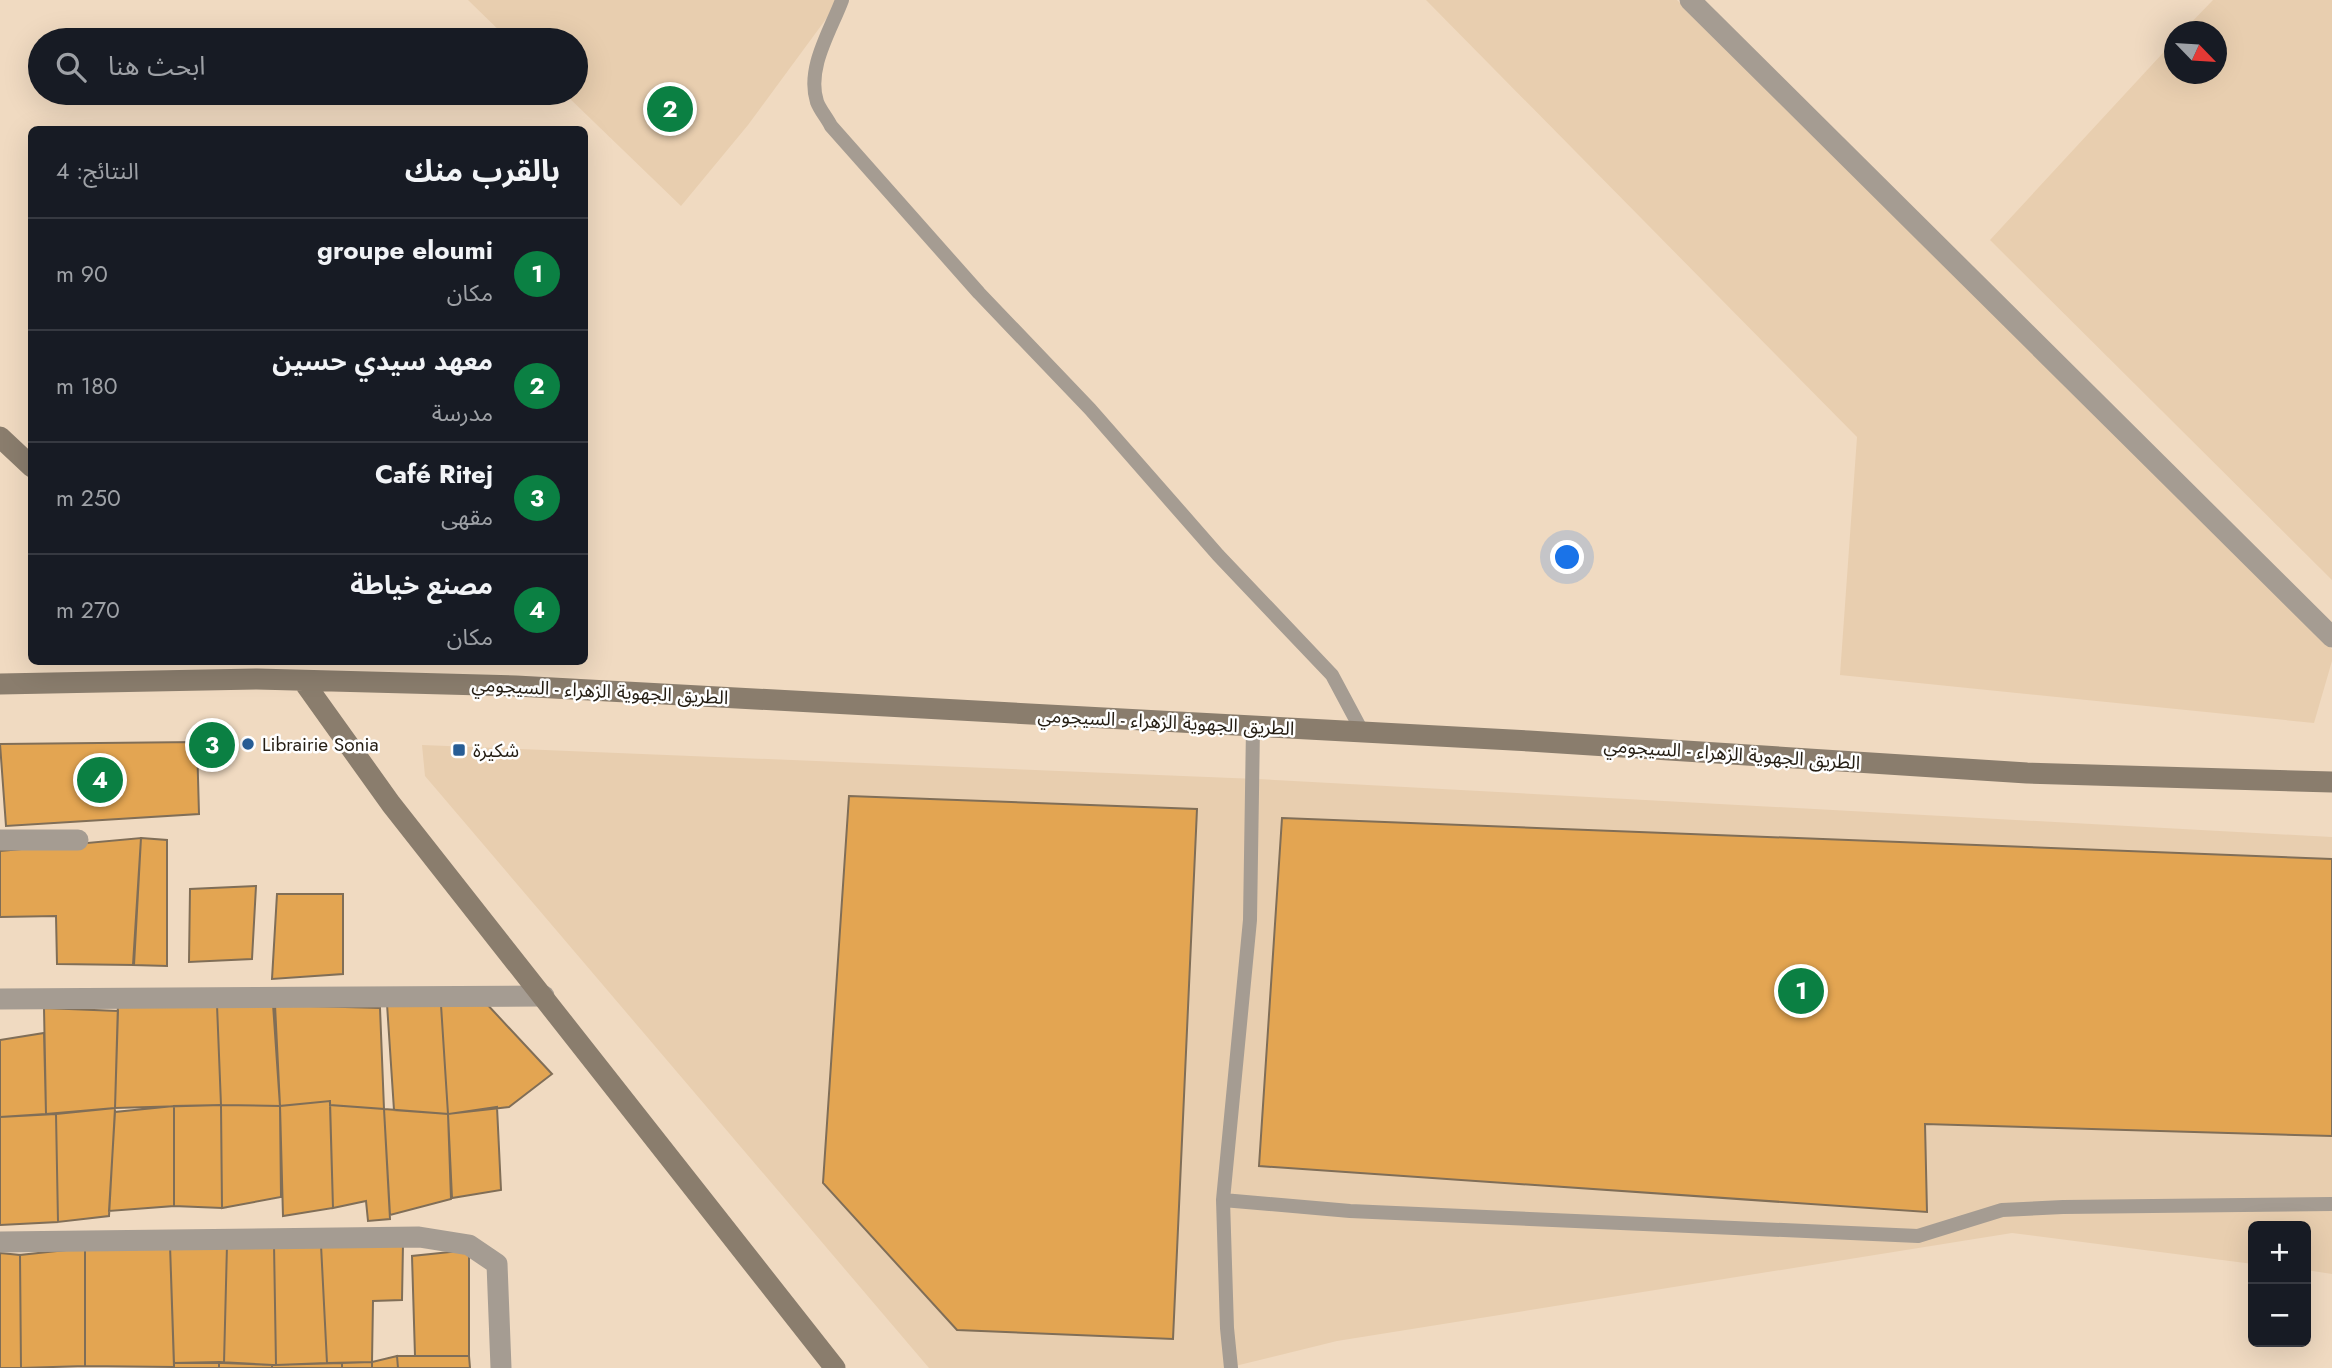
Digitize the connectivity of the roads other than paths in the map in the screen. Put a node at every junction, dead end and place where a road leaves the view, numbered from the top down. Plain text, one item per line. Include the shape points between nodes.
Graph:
1 (842, 0) edge
2 (1690, 0) edge
3 (0, 437) edge
4 (28, 463) edge
5 (2332, 637) edge
6 (241, 665) edge
7 (257, 679) junction
8 (303, 681) junction
9 (0, 684) edge
10 (1254, 727) junction
11 (1363, 733) junction
12 (2332, 782) edge
13 (0, 840) edge
14 (78, 840) dead end
15 (544, 996) junction
16 (0, 999) edge
17 (1223, 1200) junction
18 (2332, 1204) edge
19 (0, 1242) edge
20 (500, 1368) edge
21 (835, 1368) edge
22 (1231, 1368) edge

1 - 11 lane via 824,39 816,79 817,101 831,126 1332,675
2 - 5 street
3 - 4 main road
6 - 7 main road
7 - 8 main road, الطريق الجهوية الزهراء - السيجومي
7 - 9 main road, الطريق الجهوية الزهراء - السيجومي
8 - 10 main road, الطريق الجهوية الزهراء - السيجومي via 516,685
8 - 15 main road via 391,804
10 - 11 main road, الطريق الجهوية الزهراء - السيجومي
10 - 17 lane via 1250,920
11 - 12 main road, الطريق الجهوية الزهراء - السيجومي via 2027,773
13 - 14 street
15 - 16 street
15 - 21 main road
17 - 18 lane via 1350,1211 1918,1236 2002,1210
17 - 22 lane
19 - 20 street via 419,1237 470,1245 497,1264

